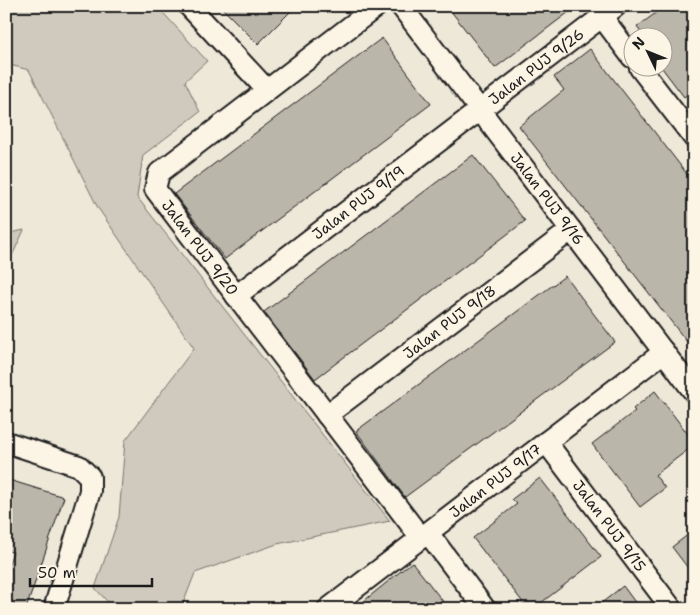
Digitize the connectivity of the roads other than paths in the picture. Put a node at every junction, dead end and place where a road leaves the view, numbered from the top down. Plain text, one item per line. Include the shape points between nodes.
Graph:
1 (189, 6) edge
2 (377, 6) edge
3 (401, 6) edge
4 (609, 12) edge
5 (622, 37) edge
6 (648, 78) edge
7 (267, 90) junction
8 (480, 110) junction
9 (694, 138) edge
10 (571, 230) junction
11 (236, 296) junction
12 (664, 352) junction
13 (694, 392) edge
14 (327, 415) junction
15 (6, 442) edge
16 (546, 442) junction
17 (424, 535) junction
18 (54, 609) edge
19 (328, 609) edge
20 (485, 609) edge
21 (672, 609) edge

1 - 7 street
2 - 7 street, Jalan PUJ 9/20
3 - 8 street, Jalan PUJ 9/16
4 - 5 street
4 - 8 street, Jalan PUJ 9/26
6 - 9 street
7 - 11 street, Jalan PUJ 9/20 via 159,173 155,189
8 - 10 street, Jalan PUJ 9/16
8 - 11 street, Jalan PUJ 9/19
10 - 12 street, Jalan PUJ 9/16
10 - 14 street, Jalan PUJ 9/18
11 - 14 street, Jalan PUJ 9/20
12 - 13 street, Jalan PUJ 9/16
12 - 16 street, Jalan PUJ 9/17
14 - 17 street, Jalan PUJ 9/20
15 - 18 street via 78,466 90,478 90,491
16 - 17 street, Jalan PUJ 9/17
16 - 21 street, Jalan PUJ 9/15
17 - 19 street, Jalan PUJ 9/17
17 - 20 street, Jalan PUJ 9/20

